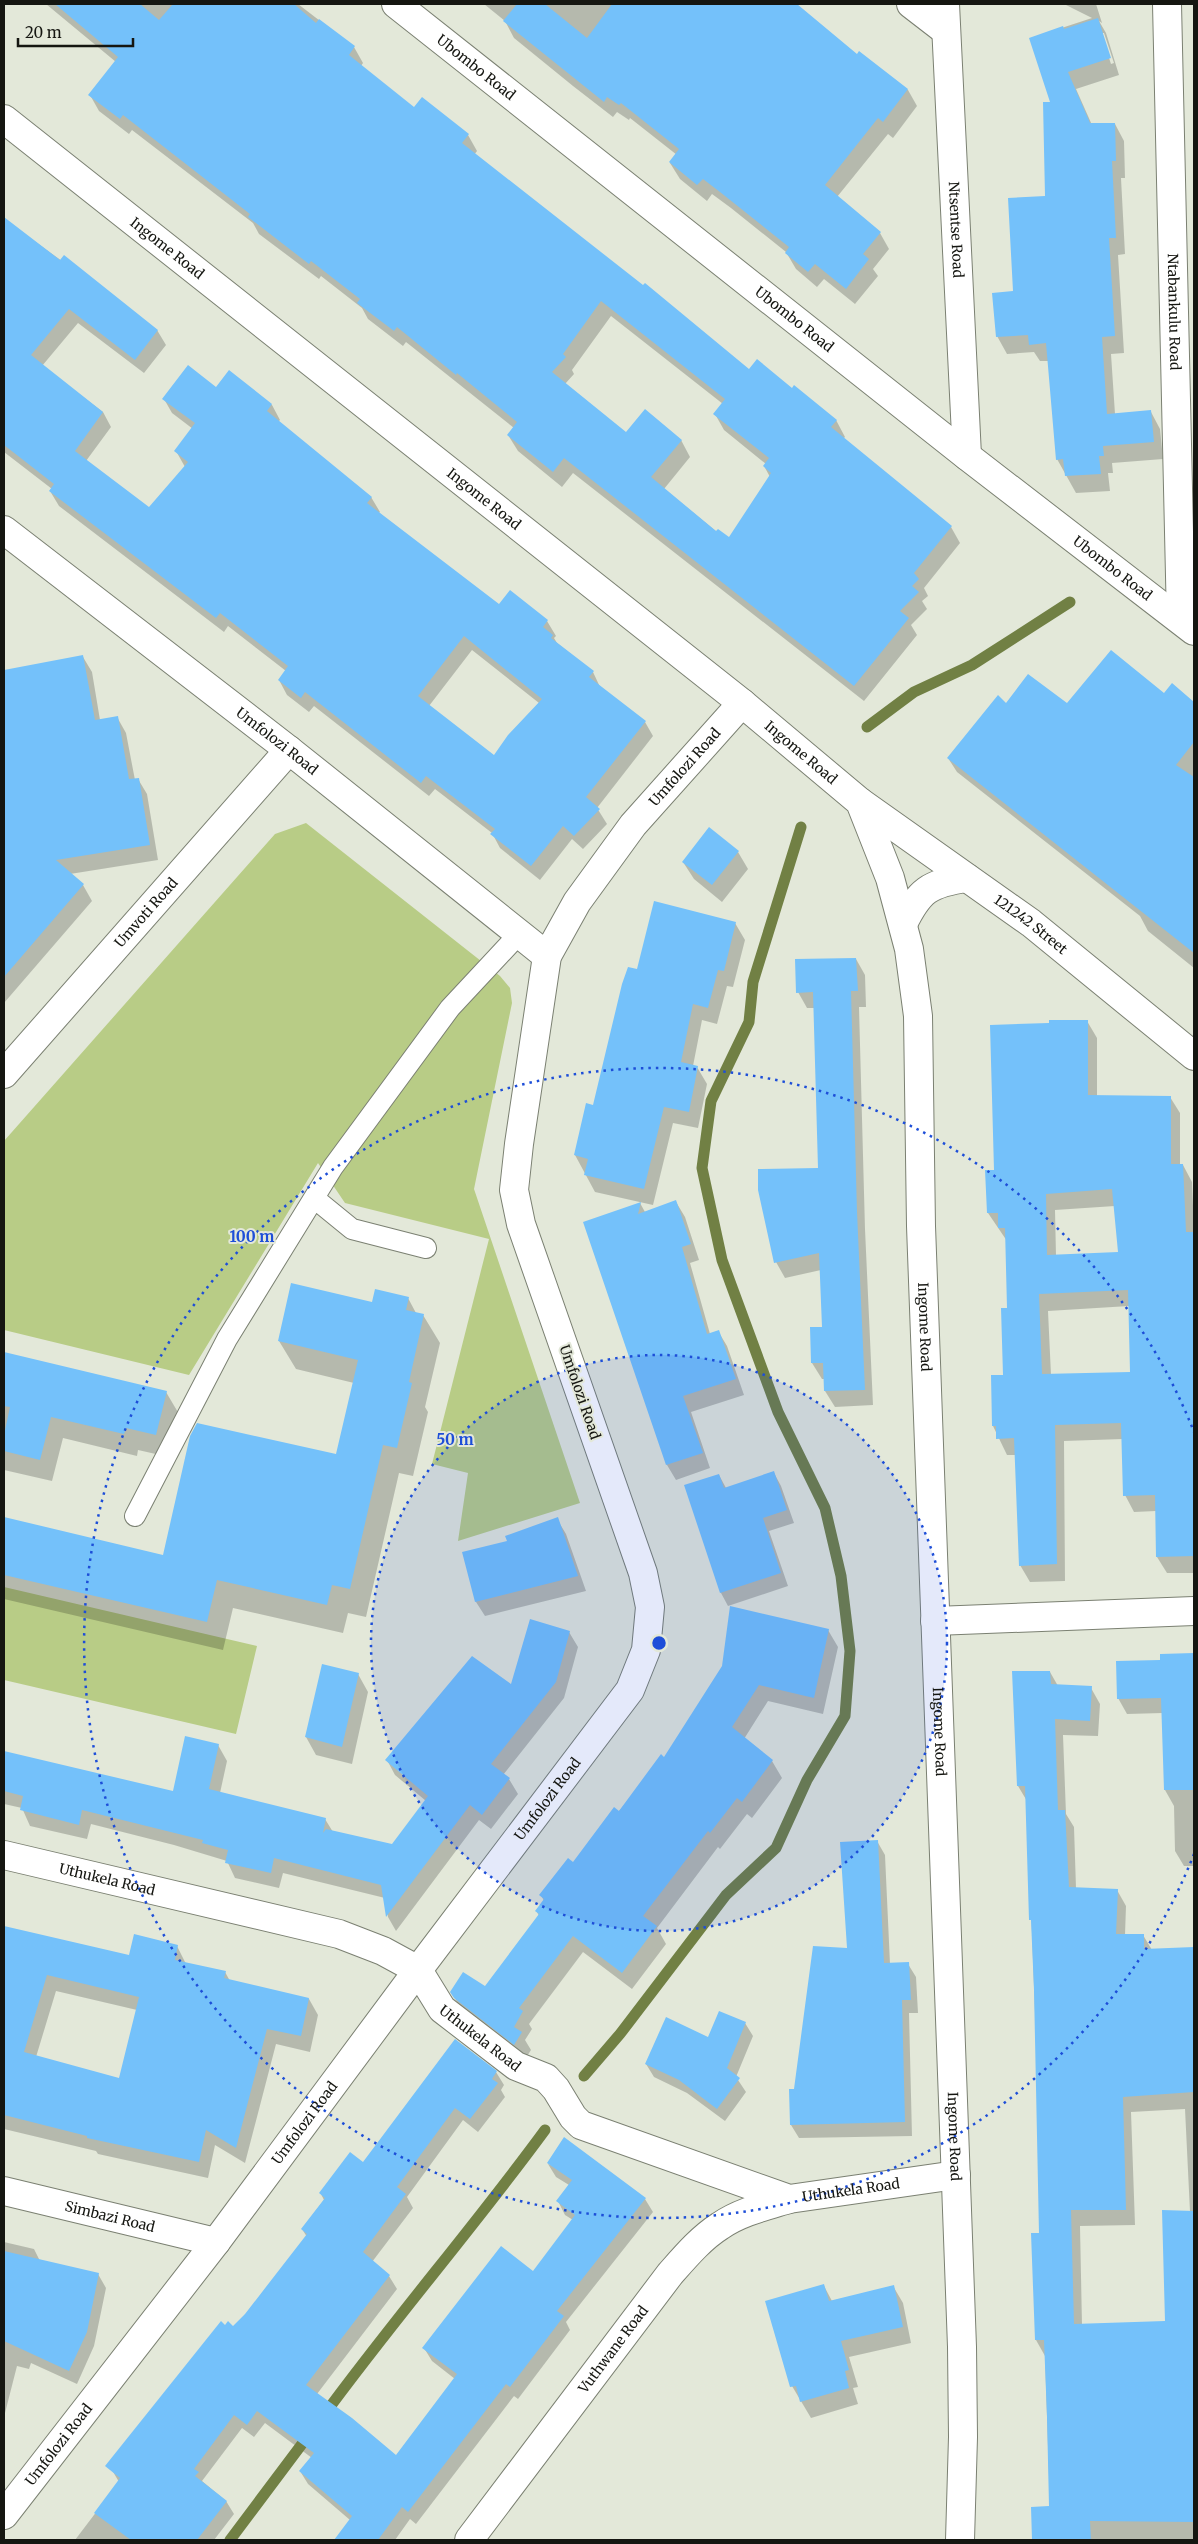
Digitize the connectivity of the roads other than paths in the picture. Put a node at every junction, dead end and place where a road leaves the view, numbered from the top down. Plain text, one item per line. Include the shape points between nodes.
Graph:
1 (396, 4) edge
2 (911, 4) edge
3 (945, 4) edge
4 (1167, 4) edge
5 (946, 31) junction
6 (4, 119) edge
7 (967, 456) junction
8 (4, 530) edge
9 (1188, 626) edge
10 (742, 703) junction
11 (289, 750) junction
12 (860, 802) junction
13 (967, 878) junction
14 (903, 924) junction
15 (520, 933) junction
16 (547, 956) junction
17 (1194, 1056) edge
18 (4, 1074) edge
19 (314, 1198) junction
20 (426, 1248) dead end
21 (135, 1516) dead end
22 (1194, 1611) edge
23 (935, 1621) junction
24 (4, 1855) edge
25 (418, 1970) junction
26 (956, 2175) junction
27 (4, 2191) edge
28 (789, 2199) junction
29 (216, 2242) junction
30 (4, 2515) edge
31 (469, 2540) edge
32 (960, 2540) edge

1 - 7 street, Ubombo Road
2 - 5 street
3 - 5 street, Ntsentse Road
4 - 9 street, Ntabankulu Road
5 - 7 street, Ntsentse Road
6 - 10 street, Ingome Road
7 - 9 street, Ubombo Road
8 - 11 street, Umfolozi Road
10 - 12 street, Ingome Road
10 - 16 street, Umfolozi Road via 633,825 577,902
11 - 15 street, Umfolozi Road
11 - 18 street, Umvoti Road
12 - 13 street, 121242 Street
12 - 14 street, Ingome Road via 890,878
13 - 14 street via 927,888 914,901
13 - 17 street, 121242 Street via 1031,923
14 - 23 street, Ingome Road via 918,1016 921,1226
15 - 16 street, Umfolozi Road
15 - 19 lane via 450,1008
16 - 25 street, Umfolozi Road via 514,1190 521,1224 643,1573 650,1607 646,1650 630,1690
19 - 20 lane via 352,1229
19 - 21 lane via 227,1339
22 - 23 street
23 - 26 street, Ingome Road
24 - 25 street, Uthukela Road via 339,1934 384,1951
25 - 28 street, Uthukela Road via 442,2009 516,2066 546,2078 581,2125
25 - 29 street, Umfolozi Road
26 - 28 street, Uthukela Road
26 - 32 street, Ingome Road via 963,2437
27 - 29 street, Simbazi Road
28 - 31 street, Vuthwane Road via 721,2225 687,2255
29 - 30 street, Umfolozi Road

